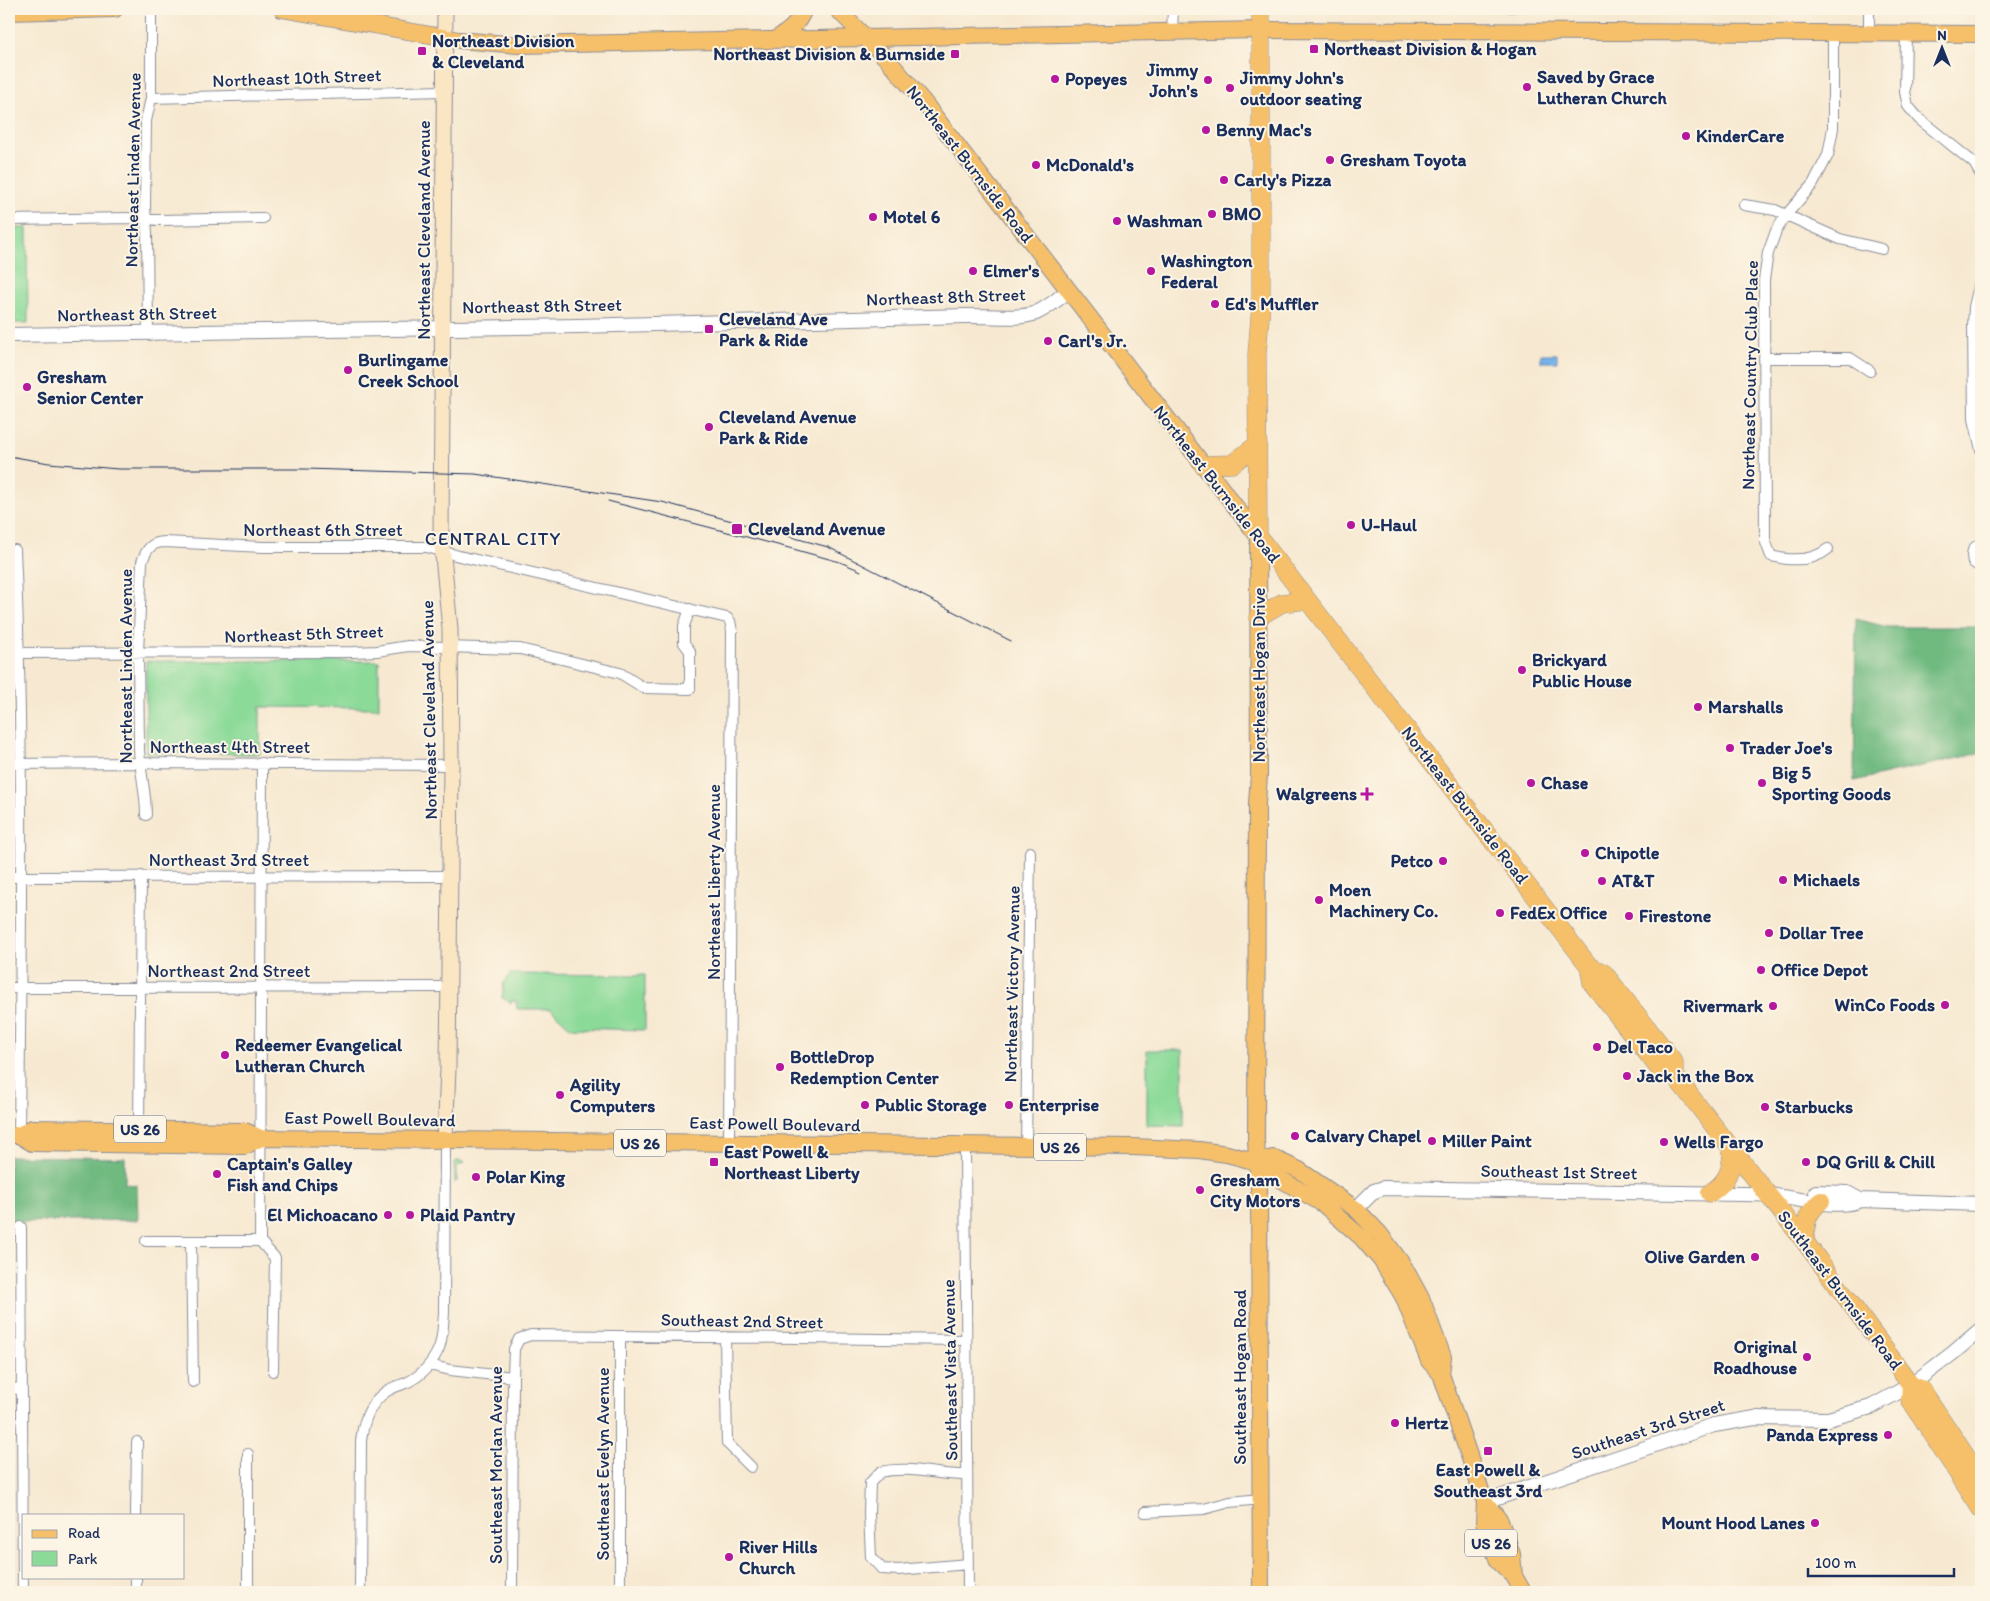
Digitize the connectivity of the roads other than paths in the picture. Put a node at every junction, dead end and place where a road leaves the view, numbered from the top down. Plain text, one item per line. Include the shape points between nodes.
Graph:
1 (116, 9) edge
2 (151, 9) edge
3 (282, 9) edge
4 (445, 9) edge
5 (804, 9) edge
6 (838, 9) edge
7 (1173, 9) edge
8 (1262, 9) edge
9 (1869, 9) edge
10 (9, 12) edge
11 (1262, 30) junction
12 (1172, 31) junction
13 (1833, 33) junction
14 (1869, 33) junction
15 (1906, 33) junction
16 (1981, 34) edge
17 (445, 38) junction
18 (867, 39) junction
19 (773, 41) junction
20 (444, 91) junction
21 (151, 98) junction
22 (1981, 175) edge
23 (1744, 205) dead end
24 (1787, 214) junction
25 (263, 218) dead end
26 (146, 219) junction
27 (9, 220) edge
28 (1882, 248) dead end
29 (1981, 277) edge
30 (1068, 291) junction
31 (442, 327) junction
32 (148, 333) junction
33 (9, 335) edge
34 (1764, 358) junction
35 (1870, 371) dead end
36 (1258, 444) junction
37 (1981, 450) edge
38 (1203, 465) junction
39 (1258, 536) junction
40 (1981, 544) edge
41 (148, 548) joint
42 (1828, 549) dead end
43 (15, 550) dead end
44 (442, 551) junction
45 (1981, 568) edge
46 (1307, 600) junction
47 (690, 609) junction
48 (1258, 617) junction
49 (730, 621) joint
50 (451, 646) junction
51 (9, 653) edge
52 (20, 653) junction
53 (138, 653) junction
54 (140, 763) junction
55 (262, 763) junction
56 (9, 764) edge
57 (20, 764) junction
58 (451, 765) junction
59 (146, 815) dead end
60 (1030, 852) dead end
61 (141, 876) junction
62 (262, 876) junction
63 (450, 876) junction
64 (9, 877) edge
65 (22, 877) junction
66 (1589, 966) junction
67 (449, 987) junction
68 (9, 988) edge
69 (20, 988) junction
70 (140, 988) junction
71 (261, 988) junction
72 (1608, 1004) junction
73 (1661, 1045) junction
74 (1674, 1075) junction
75 (139, 1129) junction
76 (14, 1135) edge
77 (261, 1138) junction
78 (445, 1140) junction
79 (85, 1143) junction
80 (729, 1144) junction
81 (965, 1146) junction
82 (1026, 1147) junction
83 (1732, 1148) junction
84 (1258, 1162) junction
85 (1710, 1193) junction
86 (1768, 1194) junction
87 (1860, 1200) junction
88 (1821, 1201) junction
89 (1981, 1204) edge
90 (1356, 1209) junction
91 (21, 1227) dead end
92 (146, 1241) dead end
93 (192, 1241) junction
94 (260, 1241) junction
95 (1805, 1242) junction
96 (1388, 1256) junction
97 (1981, 1329) edge
98 (620, 1336) junction
99 (725, 1337) junction
100 (519, 1339) joint
101 (965, 1340) junction
102 (429, 1364) junction
103 (273, 1371) dead end
104 (513, 1377) junction
105 (193, 1382) dead end
106 (1910, 1385) junction
107 (21, 1388) junction
108 (9, 1389) edge
109 (137, 1442) dead end
110 (248, 1454) dead end
111 (751, 1467) dead end
112 (967, 1476) junction
113 (1981, 1478) edge
114 (1261, 1499) junction
115 (1484, 1502) junction
116 (1981, 1509) edge
117 (1145, 1512) dead end
118 (22, 1514) edge
119 (136, 1514) edge
120 (968, 1564) junction
121 (23, 1578) edge
122 (136, 1578) edge
123 (23, 1592) edge
124 (136, 1592) edge
125 (248, 1592) edge
126 (360, 1592) edge
127 (512, 1592) edge
128 (620, 1592) edge
129 (968, 1592) edge
130 (1261, 1592) edge
131 (1523, 1592) edge

1 - 10 main road
2 - 21 street, Northeast Linden Avenue
3 - 17 main road
4 - 17 main road, Northeast Cleveland Avenue
5 - 19 main road via 798,22
6 - 18 main road, Northeast Burnside Road
7 - 12 street
8 - 11 highway, Northeast Hogan Drive
9 - 14 street
11 - 12 main road
11 - 13 main road
11 - 36 highway, Northeast Hogan Drive
12 - 18 main road
13 - 14 main road
13 - 24 street, Northeast Country Club Place via 1833,128 1828,155 1813,184
14 - 15 main road
15 - 16 main road
15 - 22 street via 1905,92 1908,106 1919,119 1974,163
17 - 19 main road via 518,45
17 - 20 main road, Northeast Cleveland Avenue
18 - 19 main road
18 - 30 main road, Northeast Burnside Road via 922,100
20 - 21 street, Northeast 10th Street
20 - 31 main road, Northeast Cleveland Avenue
21 - 26 street, Northeast Linden Avenue via 146,120
23 - 24 street
24 - 28 street via 1840,239
24 - 34 street, Northeast Country Club Place via 1768,253 1764,280
25 - 26 street
26 - 27 street
26 - 32 street, Northeast Linden Avenue
29 - 37 street via 1973,326 1974,419
30 - 31 street, Northeast 8th Street via 1038,312 1020,316
30 - 38 main road, Northeast Burnside Road
31 - 32 street, Northeast 8th Street
31 - 44 main road, Northeast Cleveland Avenue
32 - 33 street, Northeast 8th Street
34 - 35 street via 1850,358
34 - 42 street, Northeast Country Club Place via 1765,540 1771,556 1786,560 1811,558
36 - 38 highway via 1232,464
36 - 39 highway, Northeast Hogan Drive
38 - 39 main road, Northeast Burnside Road
39 - 46 highway, Northeast Burnside Road
39 - 48 main road, Northeast Hogan Drive
40 - 45 street via 1972,550 1971,555 1973,562
41 - 44 street, Northeast 6th Street via 165,542 263,547 427,547
41 - 53 street, Northeast Linden Avenue via 142,562
43 - 52 street
44 - 47 street, Northeast 6th Street
44 - 50 main road, Northeast Cleveland Avenue
46 - 48 highway via 1282,603
46 - 66 highway, Northeast Burnside Road
47 - 49 street, Northeast 6th Street
47 - 50 street, Northeast 5th Street via 684,626 684,643 690,651 690,689 644,688 620,673 528,650
48 - 84 main road, Northeast Hogan Drive
49 - 80 street, Northeast Liberty Avenue
50 - 53 street, Northeast 5th Street via 354,652
50 - 58 main road, Northeast Cleveland Avenue
51 - 52 street, Northeast 5th Street
52 - 53 street, Northeast 5th Street
52 - 57 street
53 - 54 street, Northeast Linden Avenue
54 - 55 street, Northeast 4th Street
54 - 57 street, Northeast 4th Street
54 - 59 street, Northeast Linden Avenue via 146,793
55 - 58 street, Northeast 4th Street
55 - 62 street
56 - 57 street, Northeast 4th Street
57 - 65 street
58 - 63 main road, Northeast Cleveland Avenue
60 - 82 street, Northeast Victory Avenue
61 - 62 street, Northeast 3rd Street
61 - 65 street, Northeast 3rd Street
61 - 70 street
62 - 63 street, Northeast 3rd Street
62 - 71 street
63 - 67 main road, Northeast Cleveland Avenue
64 - 65 street, Northeast 3rd Street
65 - 69 street
66 - 72 highway, Northeast Burnside Road via 1592,983
66 - 73 highway, Northeast Burnside Road via 1604,973
67 - 71 street, Northeast 2nd Street
67 - 78 main road, Northeast Cleveland Avenue
68 - 69 street, Northeast 2nd Street
69 - 70 street, Northeast 2nd Street
69 - 76 street
70 - 71 street, Northeast 2nd Street
70 - 75 street
71 - 77 street
72 - 73 highway via 1627,1015 1650,1044
72 - 74 highway, Northeast Burnside Road via 1661,1071
73 - 74 highway, Northeast Burnside Road via 1674,1062
74 - 83 highway, Northeast Burnside Road
75 - 76 main road, East Powell Boulevard / US 26 via 32,1128
75 - 77 main road, East Powell Boulevard / US 26 via 245,1130
75 - 79 main road via 134,1135 105,1137
76 - 79 main road, East Powell Boulevard / US 26 via 32,1143
77 - 78 main road, East Powell Boulevard / US 26
77 - 79 main road, East Powell Boulevard / US 26 via 245,1146
77 - 94 street
78 - 80 main road, East Powell Boulevard / US 26
78 - 102 street via 443,1325 440,1346
80 - 81 main road, East Powell Boulevard / US 26
81 - 82 main road, East Powell Boulevard / US 26
81 - 101 street, Southeast Vista Avenue
82 - 84 main road, East Powell Boulevard / US 26 via 1189,1149
83 - 85 highway via 1728,1178
83 - 86 highway, Northeast Burnside Road
84 - 90 main road, East Powell Boulevard / US 26 via 1273,1158 1299,1170
84 - 96 main road, East Powell Boulevard / US 26 via 1323,1204
84 - 114 main road, Southeast Hogan Road
85 - 86 street, Southeast 1st Street
85 - 90 street, Southeast 1st Street via 1384,1188 1374,1191
86 - 87 street, Southeast 1st Street via 1846,1193
86 - 88 street, Southeast 1st Street
86 - 95 highway, Southeast Burnside Road
87 - 88 street, Southeast 1st Street via 1852,1204
87 - 89 street, Southeast 1st Street
88 - 95 highway via 1807,1217
90 - 96 main road, East Powell Boulevard / US 26
91 - 107 street
92 - 93 street
93 - 94 street
93 - 105 street
94 - 103 street via 275,1258
95 - 106 highway, Southeast Burnside Road
96 - 115 main road, East Powell Boulevard / US 26 via 1429,1362 1441,1374
97 - 106 street, Southeast 3rd Street
98 - 99 street, Southeast 2nd Street
98 - 100 street, Southeast 2nd Street via 531,1335
98 - 128 street, Southeast Evelyn Avenue
99 - 101 street, Southeast 2nd Street
99 - 111 street via 727,1443
100 - 104 street, Southeast Morlan Avenue via 514,1349
101 - 112 street, Southeast Vista Avenue
102 - 104 street via 450,1370
102 - 126 street via 410,1381 389,1390 374,1404 364,1422 360,1458
104 - 127 street, Southeast Morlan Avenue
106 - 113 highway, Southeast Burnside Road via 1922,1390
106 - 115 street, Southeast 3rd Street via 1871,1407 1828,1419 1755,1418 1714,1425
106 - 116 highway, Southeast Burnside Road via 1910,1399
107 - 108 street
107 - 118 street
109 - 119 street
110 - 125 street
112 - 120 street, Southeast Vista Avenue
112 - 120 street via 904,1470 880,1472 870,1483 869,1513 871,1557 882,1569
114 - 117 street via 1204,1508
114 - 130 main road, Southeast Hogan Road
115 - 131 main road, East Powell Boulevard / US 26 via 1500,1521 1512,1554 1514,1576
120 - 129 street, Southeast Vista Avenue
121 - 123 street
122 - 124 street

